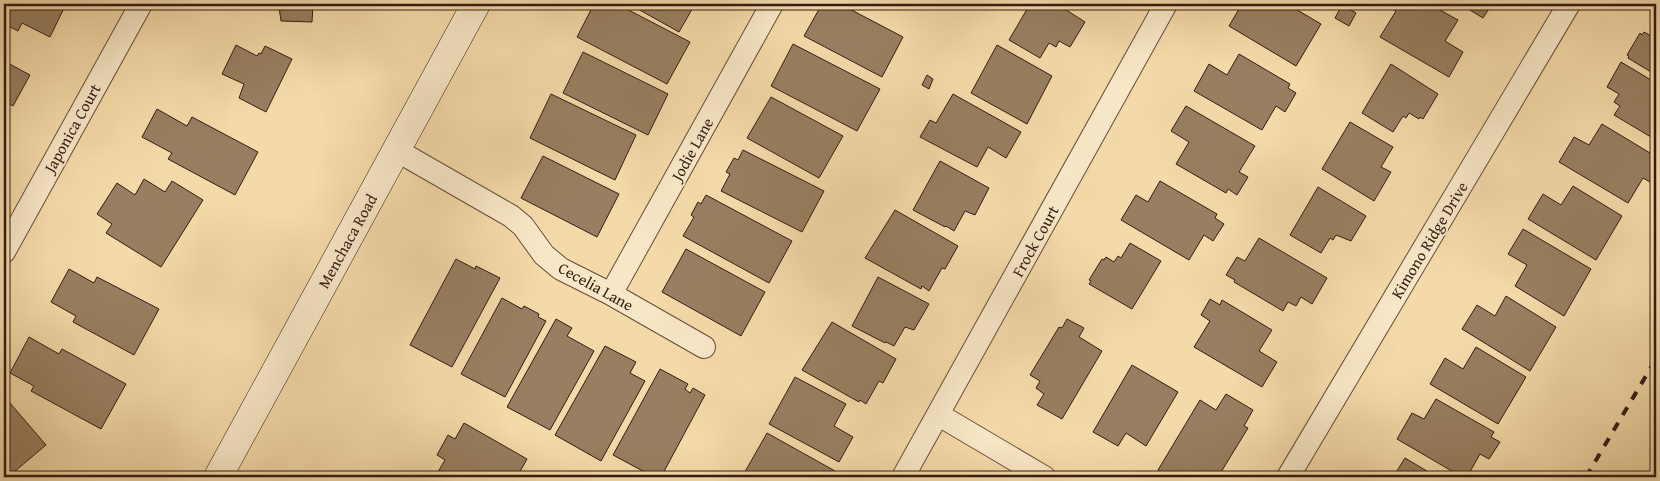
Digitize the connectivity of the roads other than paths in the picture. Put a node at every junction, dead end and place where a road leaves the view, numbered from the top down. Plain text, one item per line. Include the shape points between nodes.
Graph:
1 (141, 4) edge
2 (476, 4) edge
3 (772, 4) edge
4 (1166, 4) edge
5 (1569, 4) edge
6 (396, 150) junction
7 (4, 252) edge
8 (611, 294) junction
9 (704, 347) dead end
10 (939, 415) junction
11 (218, 477) edge
12 (903, 477) edge
13 (1044, 477) edge
14 (1288, 477) edge

1 - 7 street, Japonica Court
2 - 6 main road, Menchaca Road
3 - 8 street, Jodie Lane
4 - 10 street, Frock Court
5 - 14 street, Kimono Ridge Drive
6 - 8 street, Cecelia Lane via 500,208 523,226 544,255 561,269
6 - 11 main road, Menchaca Road
8 - 9 street, Cecelia Lane
10 - 12 street, Frock Court
10 - 13 street

